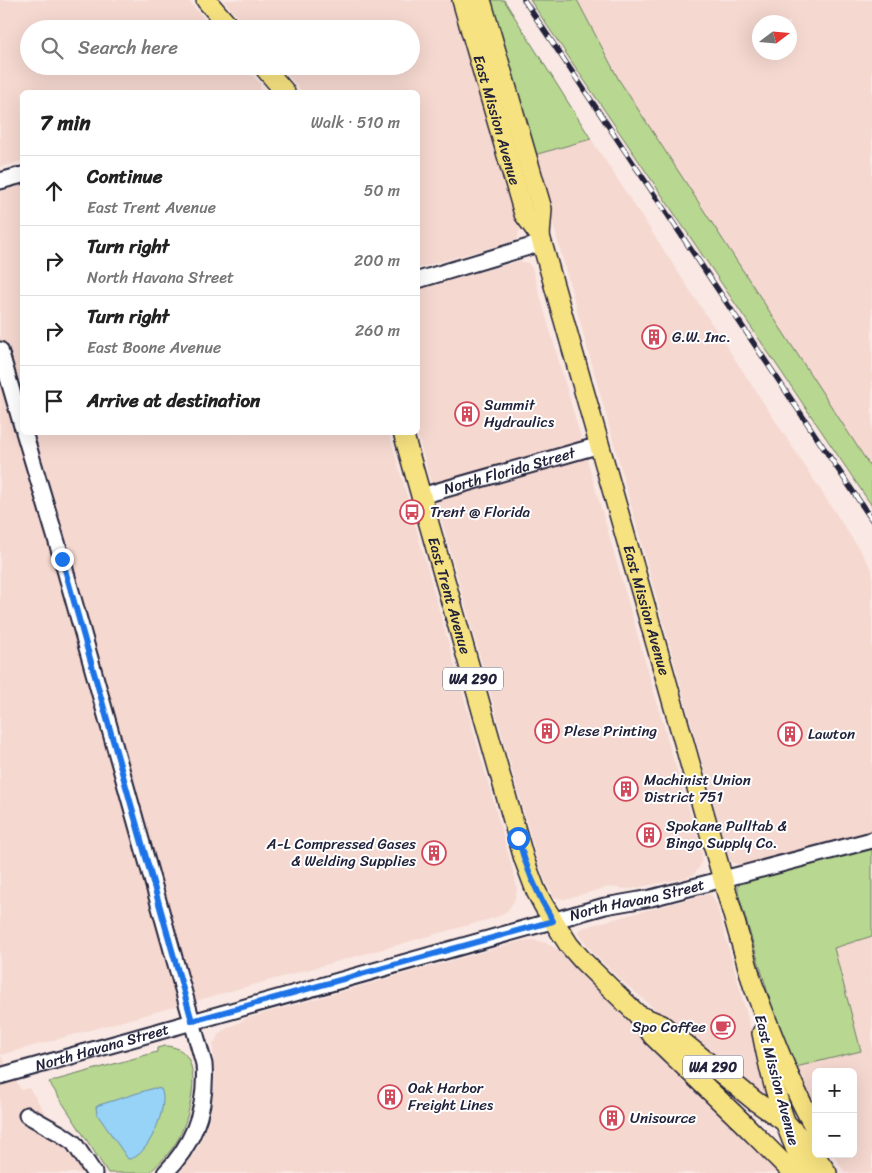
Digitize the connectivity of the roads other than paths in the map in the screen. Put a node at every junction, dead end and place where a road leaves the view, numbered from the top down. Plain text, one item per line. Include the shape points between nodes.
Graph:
1 (206, 0) edge
2 (462, 0) edge
3 (480, 0) edge
4 (223, 20) edge
5 (271, 75) edge
6 (283, 90) edge
7 (20, 176) edge
8 (0, 181) edge
9 (541, 239) junction
10 (420, 279) edge
11 (0, 350) edge
12 (20, 419) edge
13 (25, 435) edge
14 (404, 435) edge
15 (600, 445) junction
16 (421, 496) junction
17 (872, 840) edge
18 (723, 880) junction
19 (553, 921) junction
20 (753, 985) junction
21 (638, 1015) junction
22 (192, 1021) junction
23 (5, 1075) edge
24 (26, 1114) dead end
25 (785, 1122) junction
26 (812, 1123) edge
27 (830, 1158) edge
28 (94, 1173) edge
29 (165, 1173) edge
30 (793, 1173) edge
31 (807, 1173) edge
32 (827, 1173) edge
33 (836, 1173) edge

1 - 4 main road
2 - 9 main road, East Mission Avenue via 524,214
3 - 9 main road, East Mission Avenue via 542,209
5 - 6 main road
7 - 8 street
9 - 10 street
9 - 15 main road, East Mission Avenue
11 - 12 street
13 - 22 street
14 - 16 main road, East Trent Avenue / WA 290
15 - 16 street, North Florida Street
15 - 18 main road, East Mission Avenue
16 - 19 main road, East Trent Avenue / WA 290 via 524,859 536,891
17 - 18 street, North Havana Street
18 - 19 street, North Havana Street
18 - 20 main road, East Mission Avenue
19 - 21 main road, East Trent Avenue / WA 290 via 583,961
19 - 22 street, North Havana Street
20 - 25 main road, East Mission Avenue via 764,1046
20 - 26 main road, East Mission Avenue
21 - 25 main road, East Trent Avenue / WA 290 via 662,1025
21 - 30 main road, East Trent Avenue / WA 290 via 653,1036
22 - 23 street, North Havana Street
22 - 29 street via 204,1064 202,1111 182,1154
24 - 28 street via 74,1143
25 - 31 main road, East Mission Avenue
25 - 32 main road, East Trent Avenue / WA 290 via 809,1147
27 - 33 main road

